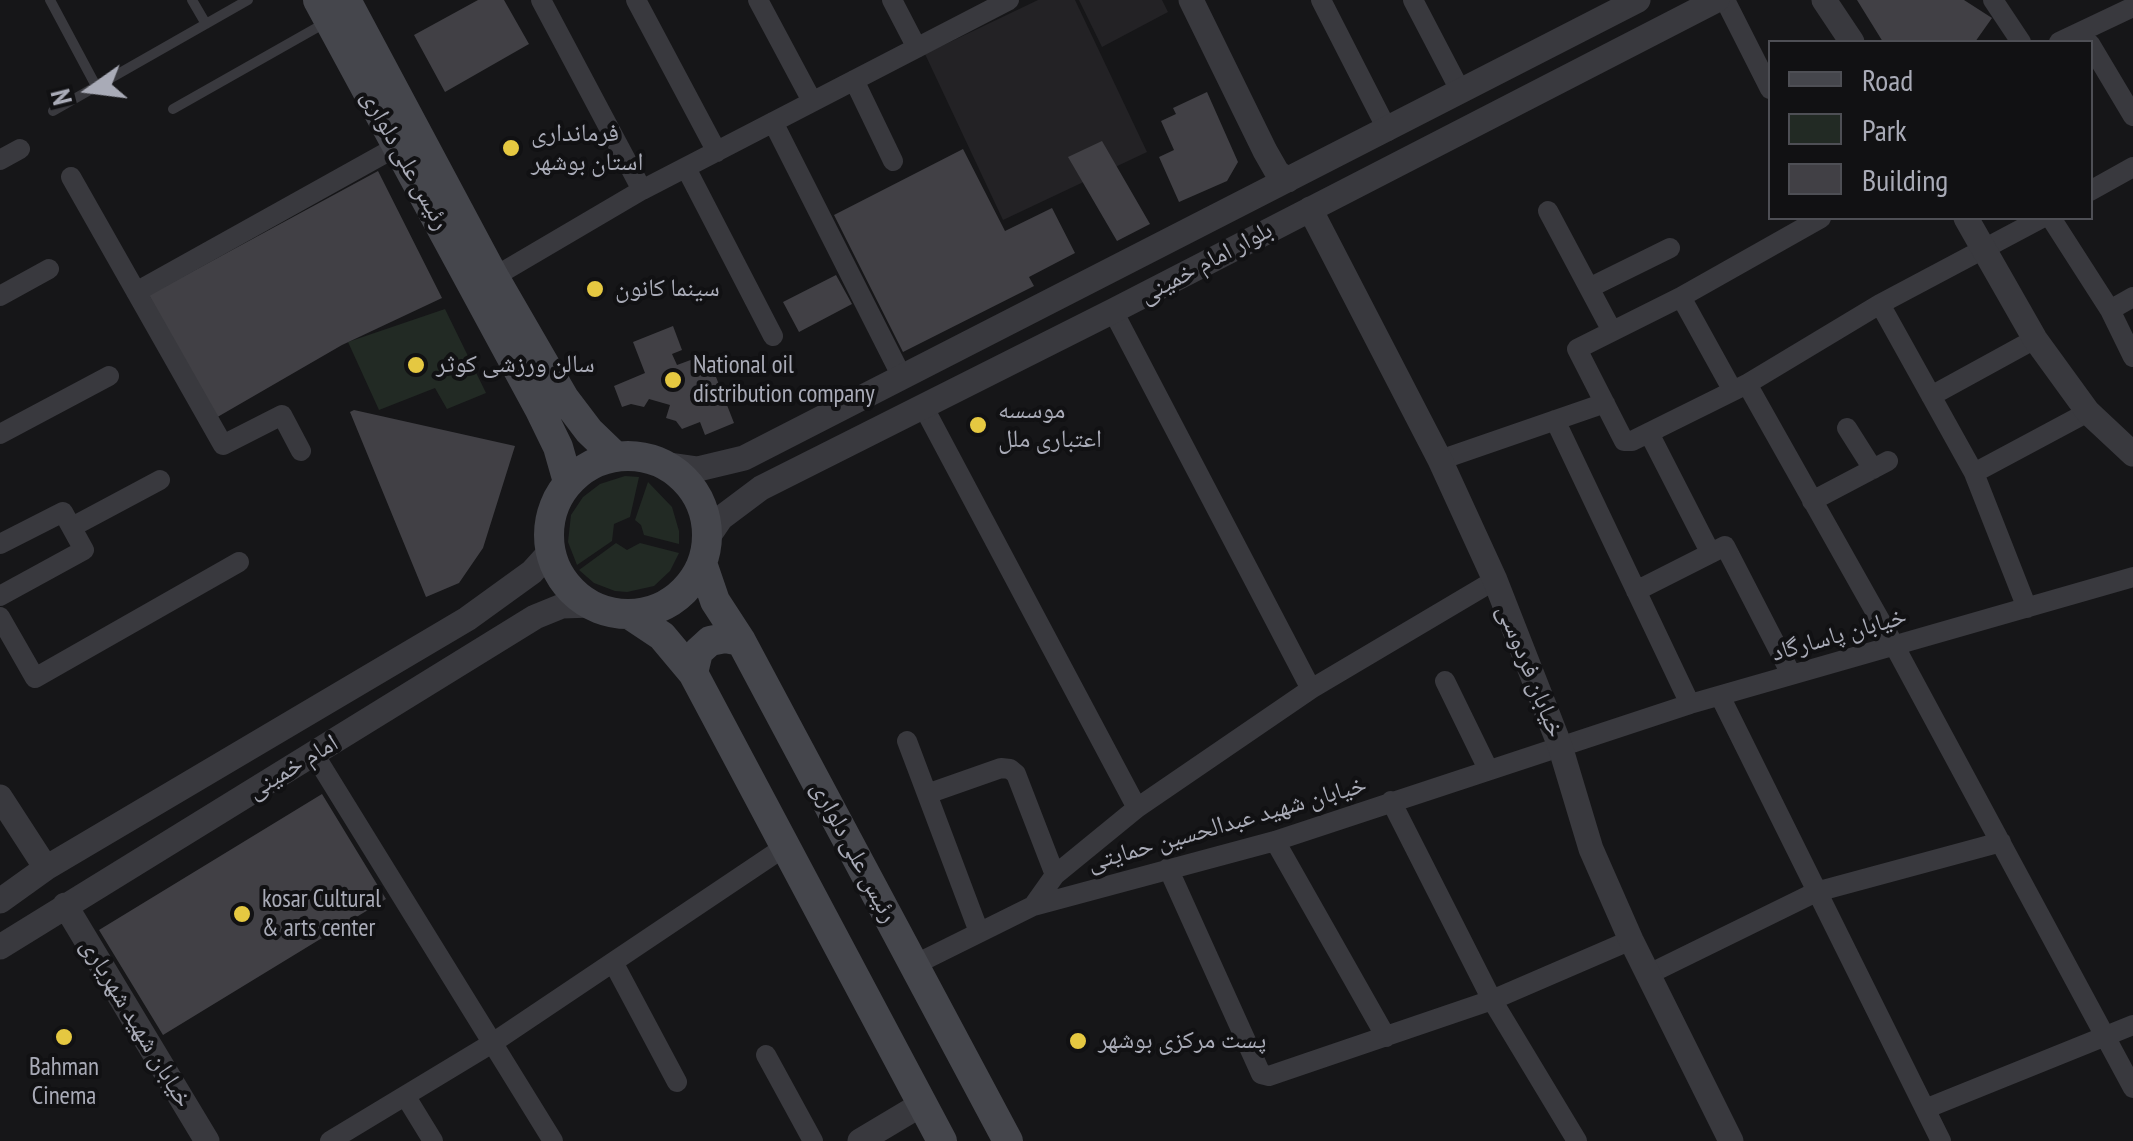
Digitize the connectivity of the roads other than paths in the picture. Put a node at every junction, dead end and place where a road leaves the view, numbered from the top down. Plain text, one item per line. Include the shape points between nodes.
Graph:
1 (50, 0) edge
2 (192, 0) edge
3 (248, 0) edge
4 (541, 0) edge
5 (636, 0) edge
6 (758, 0) edge
7 (892, 0) edge
8 (1009, 0) edge
9 (1191, 0) edge
10 (1208, 0) edge
11 (1321, 0) edge
12 (1413, 0) edge
13 (1721, 0) edge
14 (1824, 0) edge
15 (1994, 0) edge
16 (1628, 2) edge
17 (331, 7) edge
18 (2133, 7) edge
19 (206, 24) junction
20 (2088, 39) edge
21 (1851, 40) edge
22 (2020, 40) edge
23 (917, 48) junction
24 (2093, 48) edge
25 (854, 80) junction
26 (1768, 85) edge
27 (96, 86) junction
28 (1461, 92) junction
29 (812, 101) junction
30 (174, 108) dead end
31 (53, 111) dead end
32 (2133, 116) edge
33 (773, 122) junction
34 (1388, 131) junction
35 (398, 146) junction
36 (1272, 147) junction
37 (20, 149) dead end
38 (717, 152) junction
39 (0, 160) edge
40 (894, 161) dead end
41 (2133, 167) edge
42 (686, 168) junction
43 (71, 177) dead end
44 (1288, 180) junction
45 (2093, 189) edge
46 (642, 190) junction
47 (1310, 208) junction
48 (1548, 212) dead end
49 (1823, 220) edge
50 (1967, 220) edge
51 (2038, 220) edge
52 (2052, 220) edge
53 (1670, 248) dead end
54 (1985, 248) junction
55 (50, 269) dead end
56 (494, 277) junction
57 (1590, 288) junction
58 (136, 292) junction
59 (0, 296) edge
60 (1680, 296) junction
61 (2133, 298) edge
62 (1880, 304) junction
63 (2110, 310) junction
64 (1113, 312) junction
65 (1612, 330) junction
66 (773, 336) dead end
67 (2034, 339) junction
68 (2133, 357) edge
69 (109, 376) dead end
70 (902, 378) junction
71 (1740, 388) junction
72 (1931, 396) junction
73 (551, 403) junction
74 (1606, 403) junction
75 (923, 406) junction
76 (2088, 412) junction
77 (1555, 420) junction
78 (1847, 428) dead end
79 (1649, 433) junction
80 (0, 434) edge
81 (301, 452) dead end
82 (2133, 454) edge
83 (615, 456) junction
84 (744, 458) junction
85 (1440, 460) junction
86 (664, 464) junction
87 (1974, 473) junction
88 (160, 480) dead end
89 (568, 482) junction
90 (761, 488) junction
91 (1812, 501) junction
92 (72, 527) junction
93 (0, 544) edge
94 (550, 551) junction
95 (704, 552) junction
96 (1710, 552) junction
97 (239, 562) dead end
98 (2133, 578) edge
99 (1494, 580) junction
100 (1636, 591) junction
101 (0, 596) edge
102 (592, 605) junction
103 (2026, 608) junction
104 (629, 614) junction
105 (0, 617) edge
106 (467, 619) junction
107 (741, 641) junction
108 (1894, 645) junction
109 (484, 650) junction
110 (693, 673) junction
111 (1791, 674) junction
112 (1445, 681) dead end
113 (1311, 689) junction
114 (1720, 696) junction
115 (1690, 704) junction
116 (907, 741) dead end
117 (1560, 746) junction
118 (314, 754) junction
119 (1488, 769) junction
120 (927, 794) junction
121 (0, 797) edge
122 (1391, 801) junction
123 (1138, 808) junction
124 (1275, 841) junction
125 (2000, 842) junction
126 (786, 846) junction
127 (46, 868) junction
128 (1168, 868) junction
129 (1055, 875) junction
130 (1816, 892) junction
131 (0, 900) edge
132 (1034, 906) junction
133 (59, 909) junction
134 (978, 932) junction
135 (1631, 940) junction
136 (0, 948) edge
137 (613, 962) junction
138 (914, 965) junction
139 (1649, 974) junction
140 (1492, 1000) junction
141 (2133, 1024) edge
142 (1386, 1036) junction
143 (2106, 1036) junction
144 (494, 1042) junction
145 (766, 1055) dead end
146 (678, 1082) dead end
147 (2133, 1088) edge
148 (406, 1097) junction
149 (922, 1104) junction
150 (1924, 1109) junction
151 (1727, 1140) edge
152 (189, 1141) edge
153 (207, 1141) edge
154 (330, 1141) edge
155 (433, 1141) edge
156 (552, 1141) edge
157 (814, 1141) edge
158 (860, 1141) edge
159 (942, 1141) edge
160 (1008, 1141) edge
161 (1578, 1141) edge
162 (1940, 1141) edge

1 - 27 lane
2 - 19 lane
3 - 19 lane
4 - 46 street
5 - 38 street
6 - 29 street
7 - 23 street
8 - 23 street
9 - 36 street
10 - 36 street
11 - 34 street
12 - 28 street
13 - 26 street
13 - 47 street, بلوار امام خمینی
14 - 21 street
15 - 22 street
16 - 28 street, بلوار امام خمینی
17 - 30 lane
17 - 35 main road, رئیس علی دلواری
17 - 56 main road, رئیس علی دلواری
18 - 20 street
19 - 27 lane
23 - 25 street
24 - 32 street
25 - 29 street
25 - 40 street
27 - 31 lane
28 - 34 street, بلوار امام خمینی
29 - 33 street
33 - 38 street
33 - 70 street
34 - 44 street, بلوار امام خمینی
35 - 58 street
35 - 73 main road, رئیس علی دلواری
36 - 44 street via 1277,172
37 - 39 street
38 - 42 street
41 - 45 street
42 - 46 street
42 - 66 street
43 - 58 street
44 - 70 street, بلوار امام خمینی
46 - 56 street
47 - 64 street, بلوار امام خمینی
47 - 85 street, خیابان فردوسی
48 - 57 street
49 - 60 street
50 - 54 street
51 - 54 street
52 - 63 street
53 - 57 street
54 - 62 street
54 - 67 street
55 - 59 street
56 - 73 main road, رئیس علی دلواری
57 - 65 street
58 - 81 street via 224,445 282,415
60 - 65 street
60 - 71 street
61 - 63 street
62 - 71 street
62 - 72 street
63 - 68 street
64 - 75 street, بلوار امام خمینی
64 - 113 street
65 - 74 street via 1577,348
67 - 72 street
67 - 76 street
69 - 80 street
70 - 84 street, بلوار امام خمینی
71 - 79 street
71 - 91 street
72 - 87 street
73 - 83 main road, رئیس علی دلواری
73 - 89 main road, رئیس علی دلواری
74 - 77 street
74 - 79 street via 1624,441
75 - 90 street, بلوار امام خمینی
75 - 123 street
76 - 82 street
76 - 87 street
77 - 85 street
77 - 100 street
78 - 91 street via 1880,465
79 - 96 street
83 - 86 main road
83 - 89 main road
84 - 86 street, بلوار امام خمینی via 698,470
84 - 90 street via 741,480
85 - 99 street, خیابان فردوسی
86 - 95 main road via 696,496 705,517
87 - 103 street
88 - 92 street
89 - 94 main road via 554,505
90 - 95 street, بلوار امام خمینی via 720,518
91 - 108 street
92 - 93 street via 63,512
92 - 101 street via 84,550
94 - 102 main road via 566,582
94 - 106 street, امام خمینی
95 - 104 main road via 689,586 669,602
95 - 107 main road, رئیس علی دلواری via 715,601
96 - 100 street
96 - 111 street via 1727,547
97 - 105 street via 34,678
98 - 103 street, خیابان پاسارگاد
99 - 113 street
99 - 117 street, خیابان فردوسی
100 - 115 street
102 - 104 main road
102 - 109 street, امام خمینی via 548,611
103 - 108 street, خیابان پاسارگاد
104 - 110 main road via 662,636
106 - 109 street via 478,618 490,631
106 - 127 street, امام خمینی
107 - 110 main road via 710,641 698,652
107 - 138 main road, رئیس علی دلواری
108 - 111 street, خیابان پاسارگاد
108 - 125 street
109 - 118 street, امام خمینی
110 - 126 main road
111 - 114 street, خیابان پاسارگاد
112 - 119 street
113 - 123 street
114 - 115 street, خیابان پاسارگاد
114 - 130 street
115 - 117 street, خیابان پاسارگاد
116 - 120 street
117 - 119 street, خیابان شهید عبدالحسین حمایتی
117 - 135 street, خیابان فردوسی via 1591,849
118 - 133 street, امام خمینی
118 - 144 street
119 - 122 street, خیابان شهید عبدالحسین حمایتی
120 - 129 street via 1010,770
120 - 134 street
121 - 127 street
122 - 124 street, خیابان شهید عبدالحسین حمایتی
122 - 140 street
123 - 129 street
124 - 128 street, خیابان شهید عبدالحسین حمایتی
124 - 142 street
125 - 130 street
125 - 143 street
126 - 137 street
126 - 149 main road
127 - 131 street, امام خمینی
128 - 132 street, خیابان شهید عبدالحسین حمایتی
128 - 142 street via 1260,1074
129 - 132 street
130 - 139 street
130 - 150 street
132 - 134 street, خیابان شهید عبدالحسین حمایتی
133 - 136 street, امام خمینی
133 - 152 street, خیابان شهید شهریاری
133 - 153 street, خیابان شهید شهریاری
134 - 138 street, خیابان شهید عبدالحسین حمایتی
135 - 139 street, خیابان فردوسی
135 - 140 street
137 - 144 street
137 - 146 street
138 - 160 main road, رئیس علی دلواری
139 - 151 street, خیابان فردوسی
140 - 142 street
140 - 161 street
141 - 143 street
143 - 147 street
143 - 150 street
144 - 148 street
144 - 156 street
145 - 157 street
148 - 154 street
148 - 155 street
149 - 158 street
149 - 159 main road
150 - 162 street

